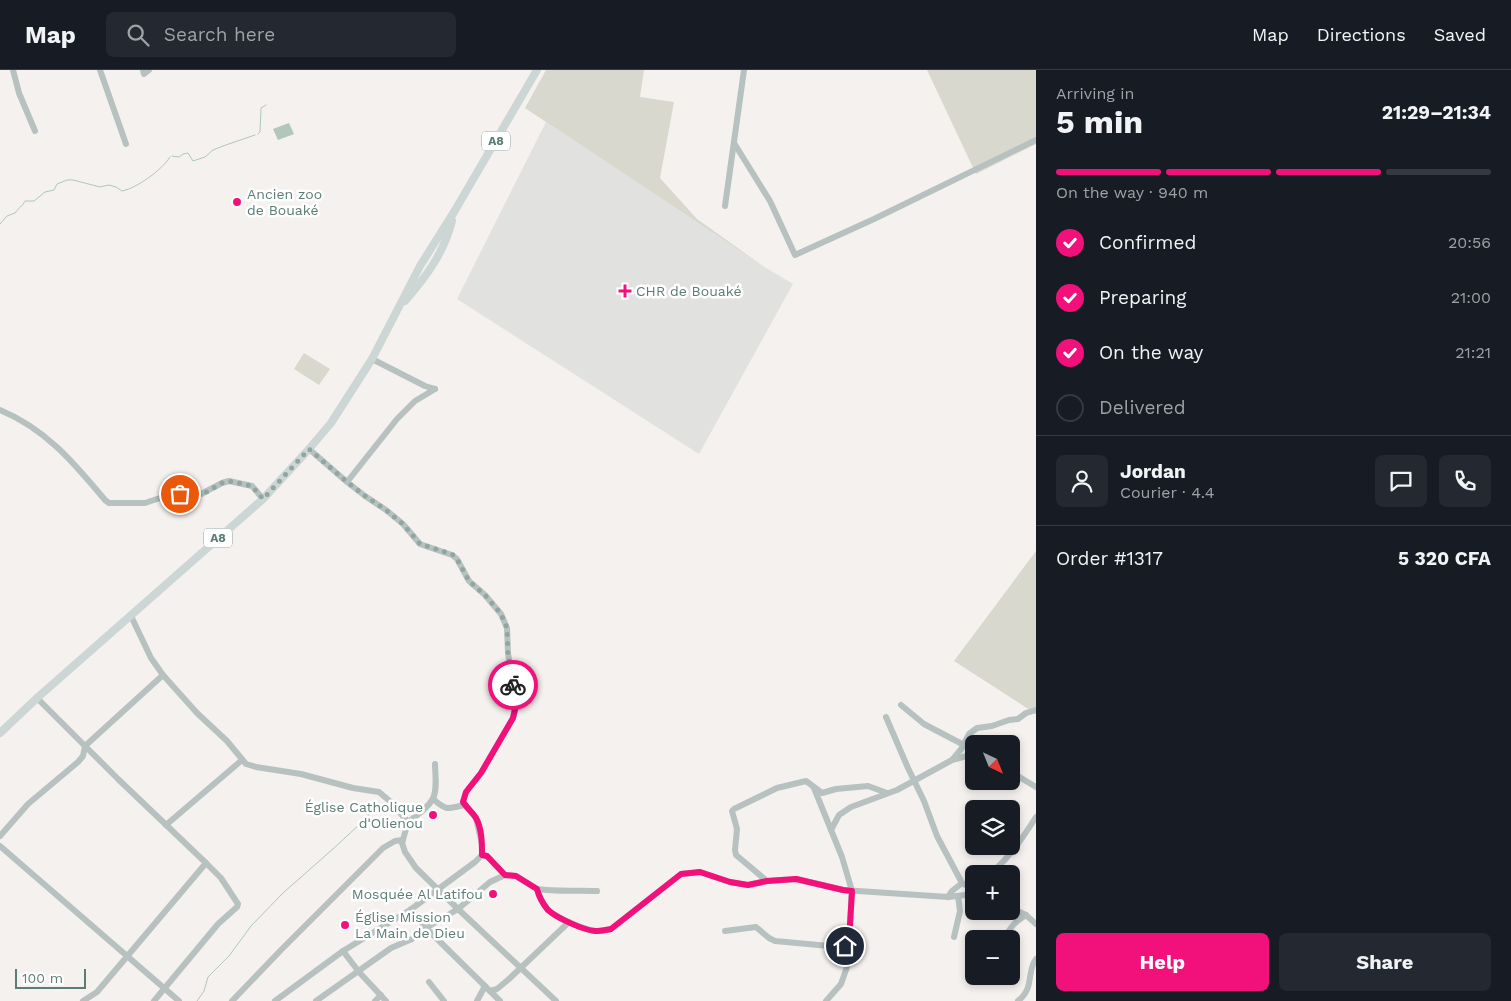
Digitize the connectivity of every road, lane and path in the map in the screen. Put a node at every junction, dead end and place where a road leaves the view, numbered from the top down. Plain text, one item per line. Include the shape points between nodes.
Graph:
1 (13, 70) edge
2 (100, 70) edge
3 (143, 70) edge
4 (149, 70) edge
5 (537, 70) edge
6 (744, 70) edge
7 (36, 130) dead end
8 (1036, 140) edge
9 (734, 143) junction
10 (126, 144) dead end
11 (725, 206) dead end
12 (372, 359) junction
13 (0, 410) edge
14 (309, 449) junction
15 (347, 482) junction
16 (263, 499) junction
17 (131, 616) junction
18 (163, 675) junction
19 (37, 698) junction
20 (900, 705) dead end
21 (1036, 710) edge
22 (886, 717) dead end
23 (0, 733) edge
24 (964, 745) junction
25 (85, 746) junction
26 (965, 756) edge
27 (242, 760) junction
28 (952, 760) junction
29 (435, 764) dead end
30 (1020, 777) edge
31 (915, 781) junction
32 (1036, 787) edge
33 (814, 788) junction
34 (888, 793) junction
35 (433, 799) junction
36 (464, 804) junction
37 (1036, 817) edge
38 (408, 822) junction
39 (166, 825) junction
40 (831, 830) junction
41 (0, 836) edge
42 (403, 840) junction
43 (0, 846) edge
44 (482, 855) junction
45 (206, 863) junction
46 (999, 865) edge
47 (505, 875) junction
48 (767, 881) junction
49 (962, 883) junction
50 (965, 885) edge
51 (439, 889) junction
52 (537, 889) junction
53 (597, 890) dead end
54 (852, 891) junction
55 (965, 894) edge
56 (958, 896) junction
57 (948, 897) junction
58 (458, 909) junction
59 (410, 910) junction
60 (1020, 912) edge
61 (1026, 915) junction
62 (569, 922) junction
63 (1036, 924) edge
64 (426, 928) junction
65 (725, 930) dead end
66 (1008, 930) edge
67 (954, 937) dead end
68 (849, 941) junction
69 (343, 951) junction
70 (127, 955) junction
71 (1036, 959) edge
72 (521, 967) junction
73 (359, 972) junction
74 (429, 982) dead end
75 (485, 986) junction
76 (166, 988) junction
77 (490, 991) junction
78 (381, 995) junction
79 (83, 1001) edge
80 (154, 1001) edge
81 (179, 1001) edge
82 (232, 1001) edge
83 (275, 1001) edge
84 (316, 1001) edge
85 (375, 1001) edge
86 (386, 1001) edge
87 (444, 1001) edge
88 (477, 1001) edge
89 (500, 1001) edge
90 (556, 1001) edge
91 (826, 1001) edge
92 (1018, 1001) edge

1 - 7 street via 19,93
2 - 10 street
3 - 4 street via 144,74
5 - 12 main road, A8 via 420,266
6 - 9 street
8 - 9 street via 795,255 770,202
9 - 11 street
12 - 14 main road, A8 via 331,423
12 - 15 street via 435,389 415,401 397,419
13 - 16 street via 18,417 39,432 76,465 109,503 145,503 172,494 201,494 229,481 252,486
14 - 15 street
14 - 16 main road, A8
15 - 36 street via 403,524 420,544 452,554 469,581 501,614 507,628 516,705 513,718 466,792
16 - 17 main road, A8
17 - 18 street
17 - 19 main road, A8
18 - 25 street
18 - 27 street
19 - 23 main road, A8
19 - 25 street
20 - 24 street via 924,724
21 - 24 street via 1018,719 976,728
22 - 31 street
24 - 28 street
25 - 39 street
25 - 41 street via 78,762 28,804
26 - 28 street
27 - 38 street via 256,767 379,792
27 - 39 street
28 - 31 street
29 - 35 street
30 - 32 street
31 - 34 street
31 - 49 street via 937,836
33 - 34 street via 822,793 868,786
33 - 40 street
33 - 48 street via 806,781 777,788 732,811 737,828 736,855
34 - 40 street via 851,807 839,816
35 - 36 street via 443,808
35 - 38 street
36 - 44 street via 476,818
37 - 46 street
38 - 42 street
39 - 45 street
40 - 54 street
42 - 51 street via 405,852 416,868
42 - 82 street via 383,848
43 - 70 street
44 - 47 street via 487,856
44 - 51 street
45 - 70 street
45 - 76 street via 238,905 218,924
47 - 52 street via 516,876
47 - 58 street via 490,882
48 - 54 street via 796,879
48 - 62 street via 748,885 700,872 681,874 611,929 588,930
49 - 50 street
49 - 57 street
51 - 58 street
51 - 59 street
52 - 53 street
52 - 62 street via 548,910
54 - 57 street
54 - 68 street
55 - 56 street
56 - 57 street
56 - 67 street via 960,912
58 - 64 street
58 - 72 street
59 - 64 street
59 - 69 street
60 - 61 street
61 - 63 street
61 - 66 street
62 - 72 street
64 - 73 street
64 - 75 street
65 - 68 street via 756,927 775,941 806,945 840,947
68 - 91 street via 840,984
69 - 73 street
69 - 83 street
70 - 76 street
70 - 79 street via 97,992
71 - 92 street via 1030,984
72 - 77 street via 497,989
72 - 90 street
73 - 78 street
73 - 84 street
74 - 87 street
75 - 77 street
75 - 88 street
76 - 80 street
76 - 81 street
77 - 89 street
78 - 85 street
78 - 86 street

